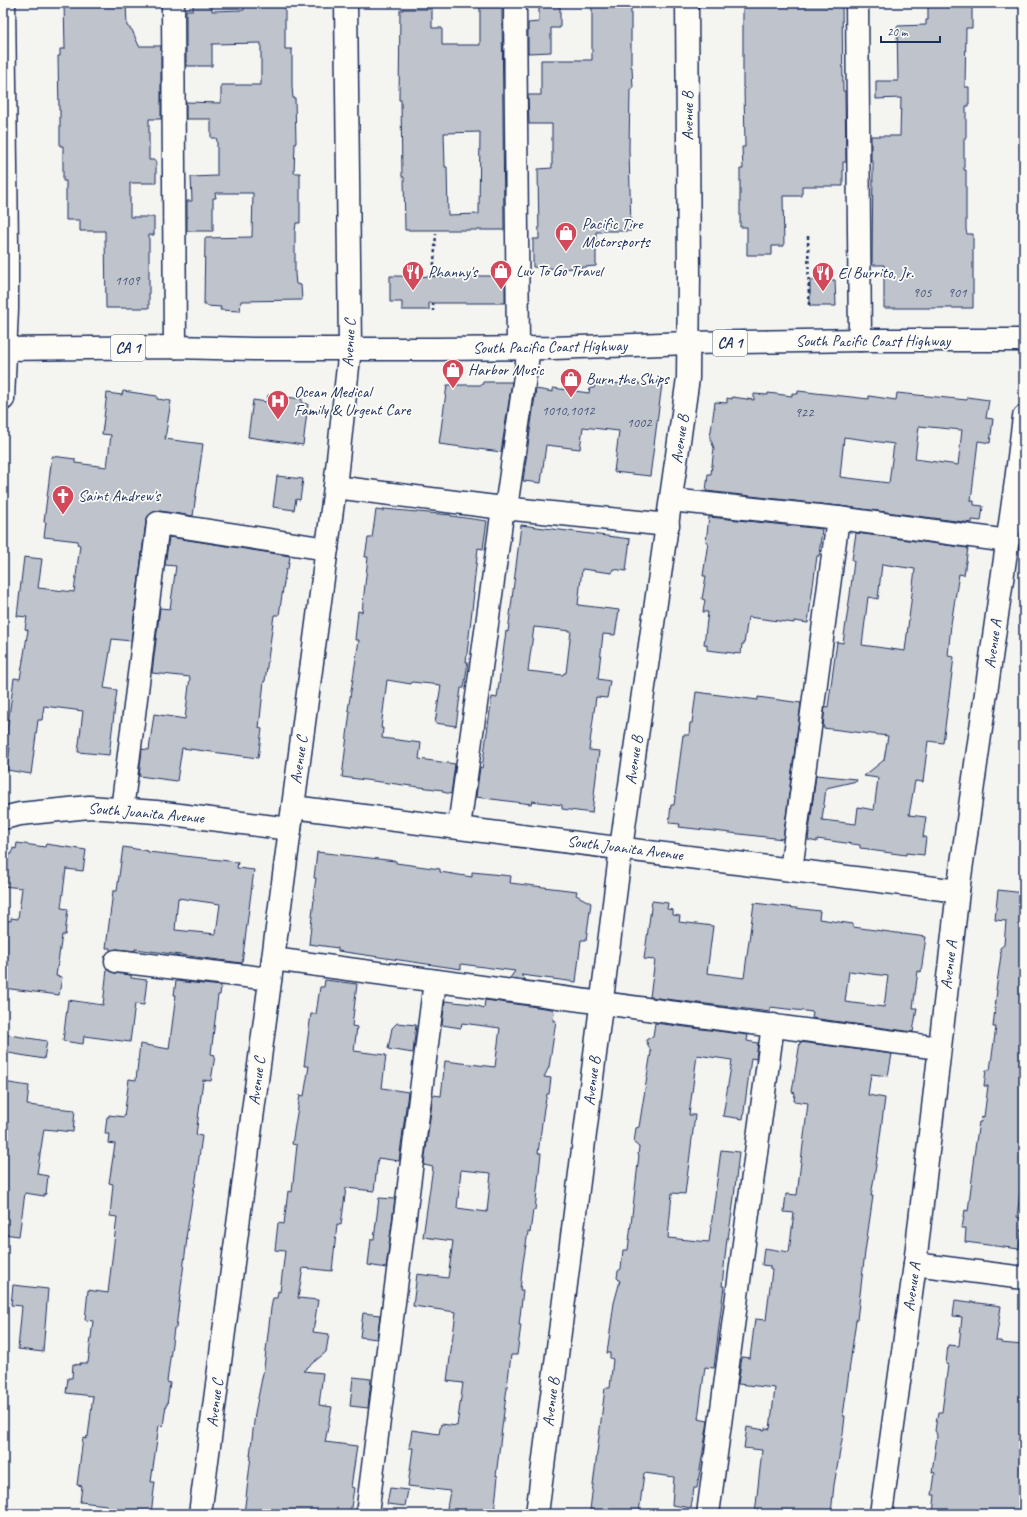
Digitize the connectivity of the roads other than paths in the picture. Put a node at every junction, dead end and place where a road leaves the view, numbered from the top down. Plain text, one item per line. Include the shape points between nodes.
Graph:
1 (4, 3) edge
2 (173, 3) edge
3 (346, 3) edge
4 (515, 3) edge
5 (687, 3) edge
6 (857, 3) edge
7 (5, 247) edge
8 (860, 340) junction
9 (1024, 340) edge
10 (689, 343) junction
11 (175, 347) junction
12 (350, 348) junction
13 (523, 348) junction
14 (4, 349) edge
15 (3, 399) edge
16 (1024, 417) edge
17 (1020, 482) edge
18 (335, 487) junction
19 (671, 500) junction
20 (504, 508) junction
21 (838, 518) junction
22 (668, 525) junction
23 (1008, 541) junction
24 (327, 549) junction
25 (293, 807) junction
26 (122, 810) junction
27 (3, 818) edge
28 (460, 827) junction
29 (290, 829) junction
30 (621, 848) junction
31 (791, 870) junction
32 (958, 891) junction
33 (116, 961) dead end
34 (272, 969) junction
35 (435, 981) junction
36 (602, 1003) junction
37 (773, 1025) junction
38 (939, 1048) junction
39 (915, 1264) junction
40 (1024, 1278) edge
41 (200, 1514) edge
42 (367, 1514) edge
43 (537, 1514) edge
44 (708, 1514) edge
45 (881, 1514) edge

1 - 7 main road
2 - 11 main road
3 - 12 main road, Avenue C
4 - 13 main road
5 - 10 main road, Avenue B
6 - 8 main road
7 - 14 main road
8 - 9 main road, South Pacific Coast Highway / CA 1
8 - 10 main road, South Pacific Coast Highway / CA 1
10 - 13 main road, South Pacific Coast Highway / CA 1
10 - 19 main road, Avenue B via 688,378
11 - 12 main road, South Pacific Coast Highway / CA 1
11 - 14 main road, South Pacific Coast Highway / CA 1
12 - 13 main road, South Pacific Coast Highway / CA 1
12 - 18 main road, Avenue C
13 - 20 main road
14 - 15 main road
16 - 17 main road, Avenue A
17 - 23 main road, Avenue A
18 - 20 main road
18 - 24 main road, Avenue C
19 - 21 main road
19 - 22 main road, Avenue B
20 - 22 main road
20 - 28 main road
21 - 23 main road
21 - 31 main road
22 - 30 main road, Avenue B
23 - 32 main road, Avenue A
24 - 25 main road, Avenue C
24 - 26 main road via 158,523
25 - 28 main road, South Juanita Avenue
25 - 29 main road, Avenue C
26 - 27 main road, South Juanita Avenue via 89,807
26 - 29 main road, South Juanita Avenue
28 - 30 main road, South Juanita Avenue
29 - 34 main road, Avenue C
30 - 31 main road, South Juanita Avenue
30 - 36 main road, Avenue B
31 - 32 main road, South Juanita Avenue
32 - 38 main road, Avenue A
33 - 34 main road
34 - 35 main road
34 - 41 main road, Avenue C
35 - 36 main road
35 - 42 main road
36 - 37 main road
36 - 43 main road, Avenue B
37 - 38 main road
37 - 44 main road
38 - 39 main road, Avenue A
39 - 40 main road
39 - 45 main road, Avenue A

